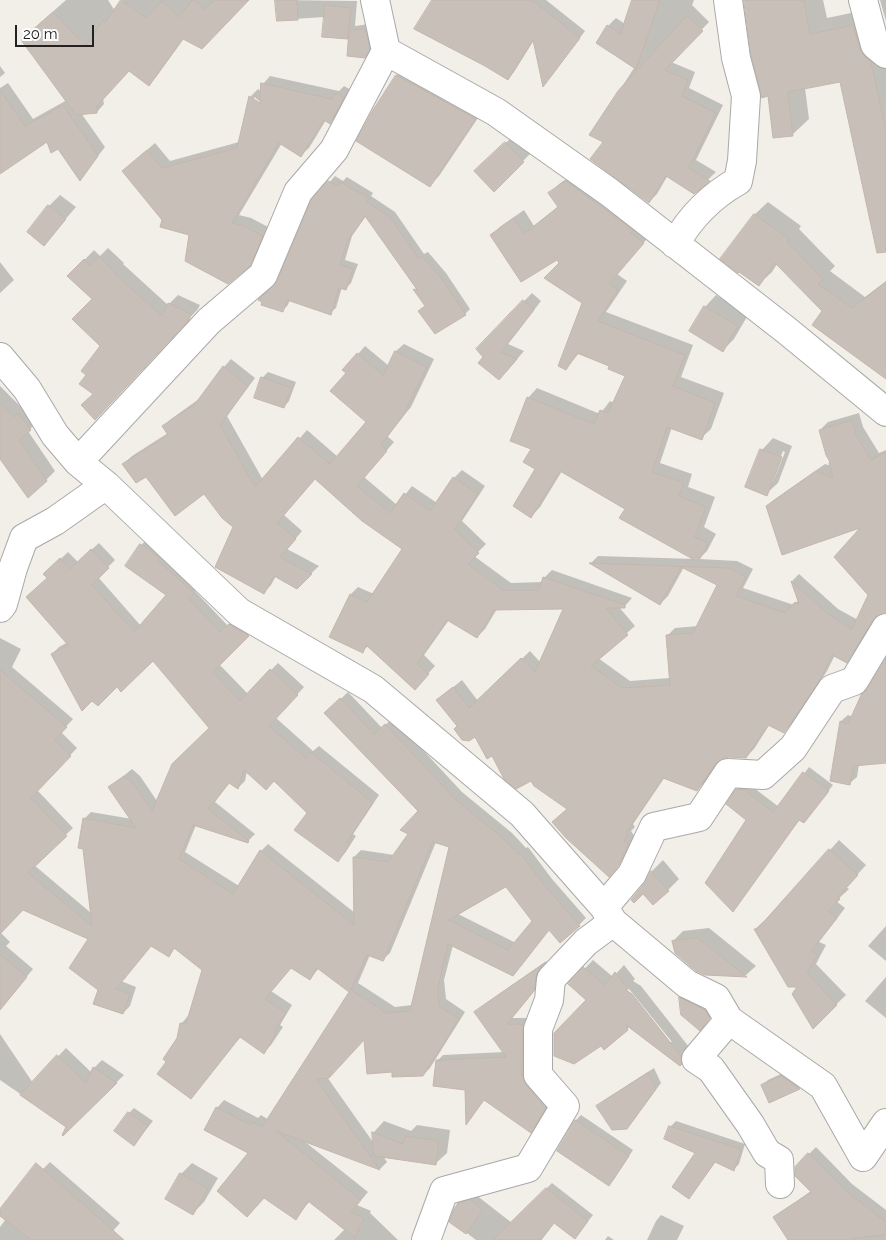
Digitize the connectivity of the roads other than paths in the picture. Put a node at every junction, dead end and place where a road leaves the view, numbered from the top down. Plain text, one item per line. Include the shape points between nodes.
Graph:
1 (375, 0) edge
2 (728, 0) edge
3 (863, 0) edge
4 (386, 51) junction
5 (886, 54) edge
6 (675, 244) junction
7 (0, 357) edge
8 (885, 409) edge
9 (78, 462) junction
10 (106, 485) junction
11 (0, 608) edge
12 (886, 628) edge
13 (608, 914) junction
14 (729, 1020) junction
15 (886, 1123) edge
16 (780, 1184) dead end
17 (426, 1240) edge

1 - 4 street
2 - 6 street via 736,58 746,96 738,181 721,190 687,225
3 - 5 street via 875,45
4 - 6 street via 496,112 609,192
4 - 9 street via 334,150 298,192 263,275 209,321
6 - 8 street
7 - 9 street via 27,389 55,435
9 - 10 street
10 - 11 street via 24,538
10 - 13 street via 239,612 373,689 522,814
12 - 13 street via 854,681 832,689 793,748 763,775 728,773 699,817 654,827 632,874
13 - 14 street via 687,984 716,998
13 - 17 street via 551,979 549,1000 538,1029 538,1075 566,1106 528,1168 444,1191
14 - 15 street via 823,1086 863,1157
14 - 16 street via 696,1059 711,1069 767,1153 778,1160

